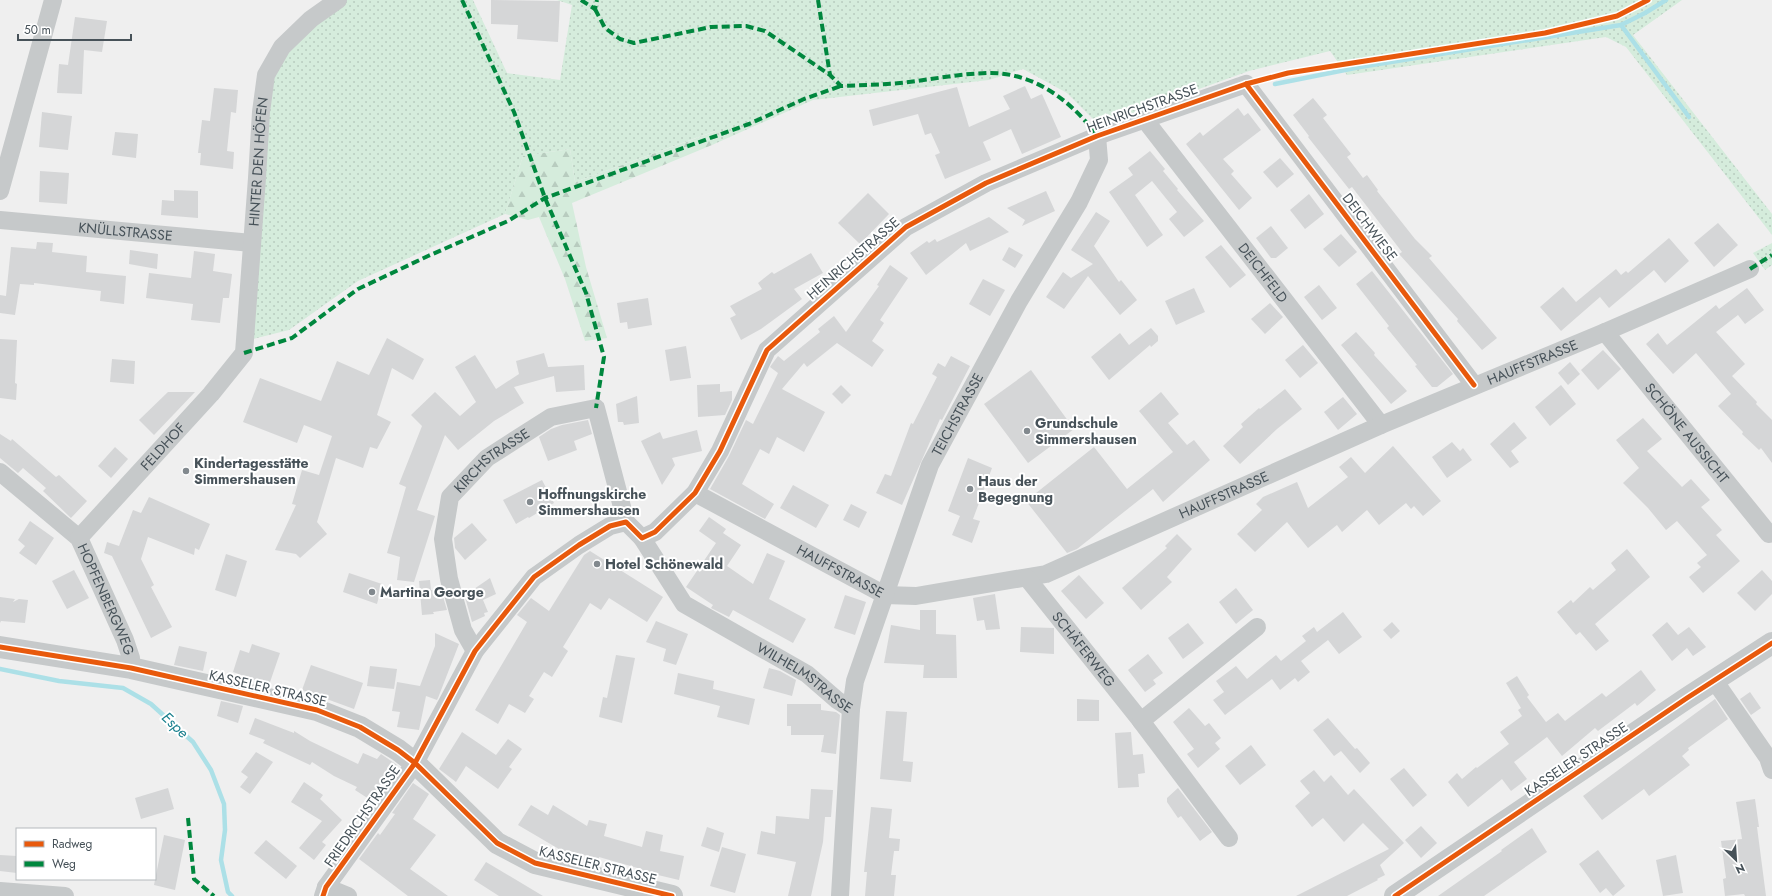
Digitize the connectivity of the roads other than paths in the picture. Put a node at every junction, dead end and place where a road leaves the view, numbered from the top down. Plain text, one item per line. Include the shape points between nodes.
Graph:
1 (53, 0) edge
2 (338, 0) edge
3 (1246, 84) joint
4 (1145, 120) junction
5 (1098, 136) junction
6 (0, 191) edge
7 (0, 220) edge
8 (252, 243) junction
9 (1750, 269) dead end
10 (1605, 332) junction
11 (244, 353) joint
12 (1474, 385) junction
13 (1381, 424) junction
14 (0, 472) edge
15 (695, 493) junction
16 (626, 522) junction
17 (1770, 534) dead end
18 (79, 538) junction
19 (642, 538) junction
20 (1027, 578) junction
21 (885, 595) junction
22 (1257, 627) dead end
23 (1772, 643) edge
24 (0, 647) edge
25 (475, 651) junction
26 (131, 668) junction
27 (1714, 680) junction
28 (851, 709) junction
29 (1141, 721) junction
30 (415, 763) junction
31 (1772, 770) edge
32 (1229, 838) dead end
33 (0, 891) edge
34 (324, 892) edge
35 (65, 896) edge
36 (348, 896) edge
37 (672, 896) edge
38 (840, 896) edge
39 (1395, 896) edge

1 - 6 street
2 - 8 street, HINTER DEN HÖFEN via 311,19 282,47 266,75
3 - 4 street, HEINRICHSTRASSE
3 - 12 street, DEICHWIESE
4 - 5 street, HEINRICHSTRASSE
4 - 13 street, DEICHFELD
5 - 15 street, HEINRICHSTRASSE via 986,183 906,227 784,334 767,350 720,451
5 - 21 street, TEICHSTRASSE via 1099,160 1079,202 1019,301 930,465
7 - 8 street, KNÜLLSTRASSE
8 - 11 street, HINTER DEN HÖFEN
9 - 10 street, HAUFFSTRASSE
10 - 12 street, HAUFFSTRASSE
10 - 17 street, SCHÖNE AUSSICHT
11 - 18 street, FELDHOF via 212,394
12 - 13 street, HAUFFSTRASSE
13 - 20 street, HAUFFSTRASSE via 1046,574
14 - 18 street, HOPFENBERGWEG
15 - 19 street via 655,532
15 - 21 street, HAUFFSTRASSE
16 - 19 street
16 - 25 street, FRIEDRICHSTRASSE via 610,526 534,577
16 - 25 street, KIRCHSTRASSE via 596,408 551,417 487,458 450,496 443,539 449,579 463,630
18 - 26 street, HOPFENBERGWEG via 125,640 131,658
19 - 28 street, WILHELMSTRASSE via 684,604 808,674
20 - 21 street, HAUFFSTRASSE via 916,596
20 - 29 street, SCHÄFERWEG
21 - 28 street, TEICHSTRASSE via 855,681
22 - 29 street
23 - 27 street, KASSELER STRASSE
24 - 26 street, KASSELER STRASSE
25 - 30 street, FRIEDRICHSTRASSE
26 - 30 street, KASSELER STRASSE via 317,710 360,727
27 - 31 street via 1768,758
27 - 39 street, KASSELER STRASSE
28 - 38 street, WILHELMSTRASSE
29 - 32 street, SCHÄFERWEG
30 - 34 street, FRIEDRICHSTRASSE
30 - 37 street, KASSELER STRASSE via 497,843 535,863
33 - 35 street
34 - 36 street

